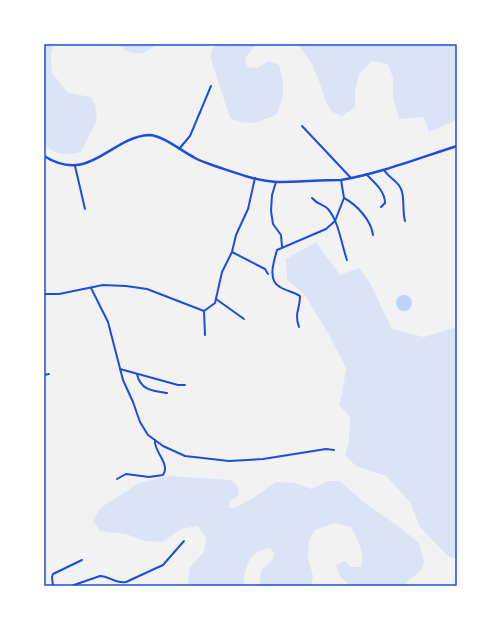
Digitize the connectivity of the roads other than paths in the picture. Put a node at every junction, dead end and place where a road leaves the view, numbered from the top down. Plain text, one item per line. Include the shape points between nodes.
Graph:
1 (211, 86) dead end
2 (302, 126) dead end
3 (457, 146) edge
4 (180, 149) junction
5 (44, 156) edge
6 (75, 164) junction
7 (384, 169) junction
8 (366, 174) junction
9 (255, 178) junction
10 (351, 178) junction
11 (341, 180) junction
12 (276, 182) junction
13 (312, 198) dead end
14 (344, 198) junction
15 (381, 207) dead end
16 (85, 209) dead end
17 (335, 221) junction
18 (405, 221) dead end
19 (373, 235) dead end
20 (282, 247) junction
21 (232, 252) junction
22 (347, 260) dead end
23 (268, 274) dead end
24 (91, 288) junction
25 (44, 294) edge
26 (216, 299) junction
27 (204, 311) junction
28 (244, 319) dead end
29 (299, 327) dead end
30 (205, 335) dead end
31 (120, 369) junction
32 (49, 374) dead end
33 (137, 374) junction
34 (44, 375) edge
35 (185, 385) dead end
36 (167, 393) dead end
37 (155, 440) junction
38 (334, 450) dead end
39 (117, 479) dead end
40 (184, 541) dead end
41 (82, 560) dead end
42 (53, 586) edge
43 (71, 586) edge

1 - 4 street via 190,136
2 - 10 street
3 - 7 main road
4 - 6 main road via 153,135 145,136 90,162
4 - 9 main road via 197,159
5 - 6 main road via 64,164
6 - 16 street
7 - 8 main road
7 - 18 street via 387,176 399,185 402,191
8 - 10 main road
8 - 15 street via 384,195 385,203
9 - 12 main road
9 - 21 street via 248,209 236,235
10 - 11 main road
11 - 12 main road
11 - 14 street
12 - 20 street via 271,211 273,224 281,235
13 - 17 street via 327,208
14 - 17 street
14 - 19 street via 352,202 365,217
17 - 20 street via 326,229
17 - 22 street
20 - 29 street via 277,250 273,264 274,280 278,287 300,296 296,312
21 - 23 street via 265,269
21 - 26 street via 222,272
24 - 25 street
24 - 27 street via 103,285 147,288
24 - 31 street via 108,322
26 - 27 street via 215,303
26 - 28 street
27 - 30 street
31 - 33 street
31 - 37 street via 140,422 148,435
32 - 34 street
33 - 35 street
33 - 36 street via 140,383 150,391
37 - 38 street via 185,456 230,461
37 - 39 street via 154,445 165,466 163,475 149,477 126,474
40 - 43 street via 162,565 126,582 121,583 100,576
41 - 42 street via 53,574

